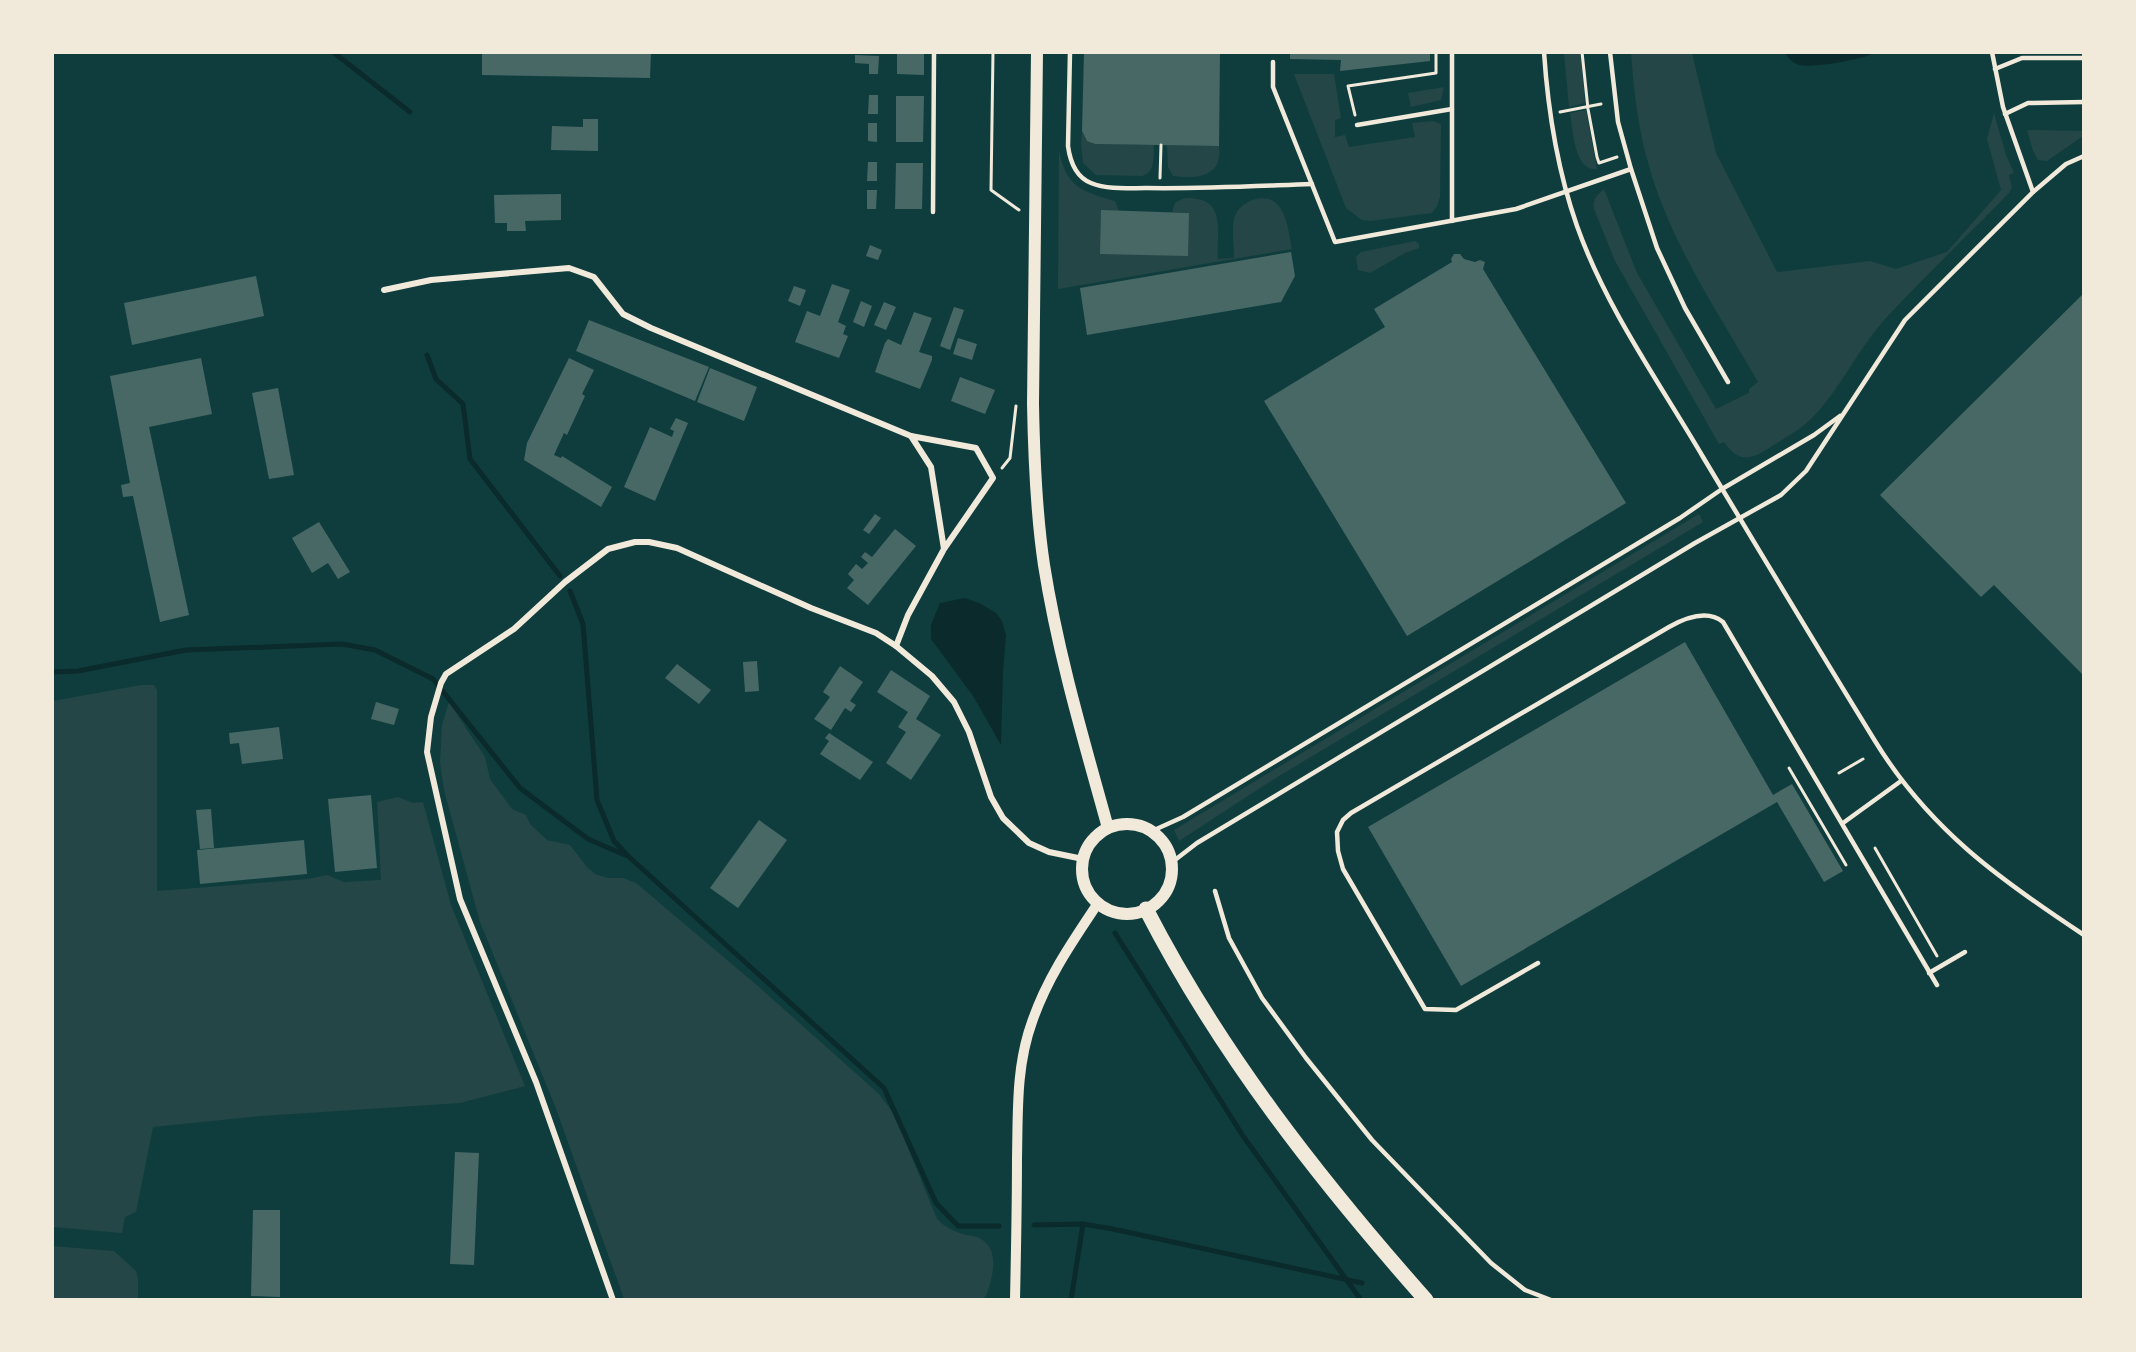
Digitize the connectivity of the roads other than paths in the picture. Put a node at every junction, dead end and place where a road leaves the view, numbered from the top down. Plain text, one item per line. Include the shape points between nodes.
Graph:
1 (934, 52) edge
2 (1037, 52) edge
3 (1070, 52) edge
4 (1452, 52) edge
5 (1544, 52) edge
6 (1610, 52) edge
7 (1992, 52) edge
8 (2084, 58) edge
9 (1273, 62) dead end
10 (1995, 69) junction
11 (2084, 102) edge
12 (1452, 109) junction
13 (2006, 114) junction
14 (1357, 125) road end
15 (2084, 156) edge
16 (1631, 169) junction
17 (1312, 184) junction
18 (1566, 191) junction
19 (2032, 192) junction
20 (933, 212) dead end
21 (1452, 220) junction
22 (384, 290) dead end
23 (1728, 382) dead end
24 (1844, 413) junction
25 (911, 436) junction
26 (1722, 489) junction
27 (1740, 518) junction
28 (944, 549) junction
29 (896, 646) junction
30 (1901, 781) junction
31 (1843, 823) junction
32 (1108, 828) junction
33 (1152, 831) junction
34 (1083, 859) junction
35 (1172, 863) junction
36 (1215, 891) dead end
37 (1098, 903) junction
38 (1146, 909) junction
39 (2084, 935) edge
40 (1965, 952) dead end
41 (1538, 963) dead end
42 (1929, 973) junction
43 (1937, 985) dead end
44 (613, 1299) edge
45 (1015, 1299) edge
46 (1426, 1299) edge
47 (1551, 1299) edge

1 - 20 lane
2 - 32 main road via 1033,405 1038,510 1054,620
3 - 17 lane via 1070,160 1091,183 1110,188 1159,189
4 - 12 lane
5 - 18 lane via 1549,114
6 - 16 lane via 1618,122
7 - 10 lane
8 - 10 lane via 2022,58
9 - 17 lane via 1273,87
10 - 13 lane
11 - 13 lane via 2028,103
12 - 14 lane
12 - 21 lane
13 - 19 lane
15 - 19 lane via 2066,164
16 - 18 lane
16 - 23 lane via 1657,248 1685,308
17 - 21 lane via 1335,242
18 - 21 lane via 1516,209
18 - 26 lane via 1581,236 1611,301
19 - 24 lane via 1905,320
22 - 25 street via 431,280 569,268 594,277 623,314 651,328
24 - 26 lane
24 - 27 lane via 1806,471 1781,495
25 - 28 street via 931,467
25 - 28 street via 976,448 993,478
26 - 27 lane
26 - 33 lane via 1183,817
27 - 30 lane
27 - 35 lane via 1197,843
28 - 29 street
29 - 34 street via 932,676 954,702 1003,818 1029,843
29 - 44 street via 876,633 677,548 649,542 608,549 596,557 514,629 446,674 441,683 431,717 428,752 460,899 536,1082
30 - 31 lane
30 - 39 lane via 1961,845
31 - 41 lane via 1723,622 1712,616 1677,622 1351,813 1339,826 1336,841 1343,869 1425,1009 1456,1010
31 - 42 lane
32 - 33 main road via 1130,824
32 - 34 main road via 1096,836
33 - 35 main road
34 - 37 main road via 1085,883
35 - 38 main road via 1166,891
36 - 47 lane via 1229,938 1262,998 1372,1140 1491,1263 1525,1290
37 - 38 main road via 1121,913
37 - 45 street via 1042,995 1024,1050 1018,1092
38 - 46 highway via 1225,1046 1275,1117 1359,1223
40 - 42 lane
42 - 43 lane

